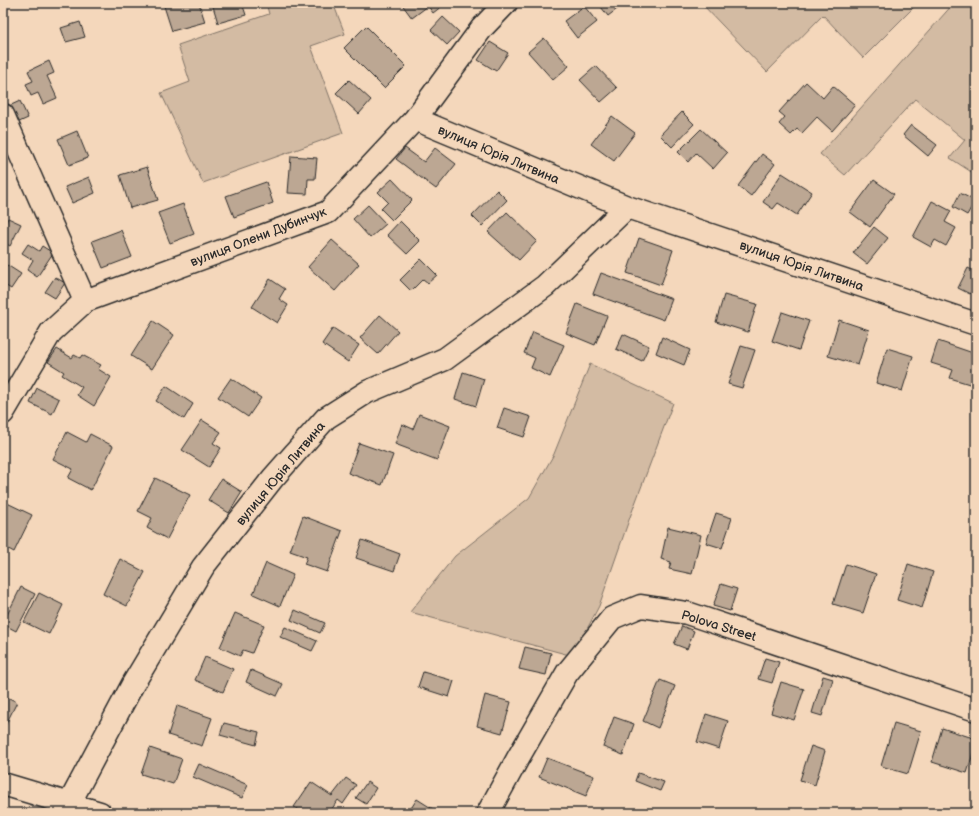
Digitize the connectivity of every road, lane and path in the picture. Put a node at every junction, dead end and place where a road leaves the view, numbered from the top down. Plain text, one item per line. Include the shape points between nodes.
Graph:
1 (506, 3) edge
2 (3, 115) edge
3 (416, 119) junction
4 (627, 207) junction
5 (85, 301) junction
6 (976, 324) edge
7 (3, 414) edge
8 (976, 710) edge
9 (3, 784) edge
10 (69, 804) junction
11 (100, 813) edge
12 (488, 813) edge

1 - 3 street, вулиця Олени Дубинчук via 482,28
2 - 5 street
3 - 4 street, вулиця Юрія Литвина
3 - 5 street, вулиця Олени Дубинчук via 328,212
4 - 6 street, вулиця Юрія Литвина
4 - 10 street, вулиця Юрія Литвина via 544,286 445,359 367,392 326,418 273,478 203,567 133,684
5 - 7 street, вулиця Олени Дубинчук via 51,332
8 - 12 street, Polova Street via 688,613 641,606 612,618 567,673
9 - 10 street
10 - 11 street

